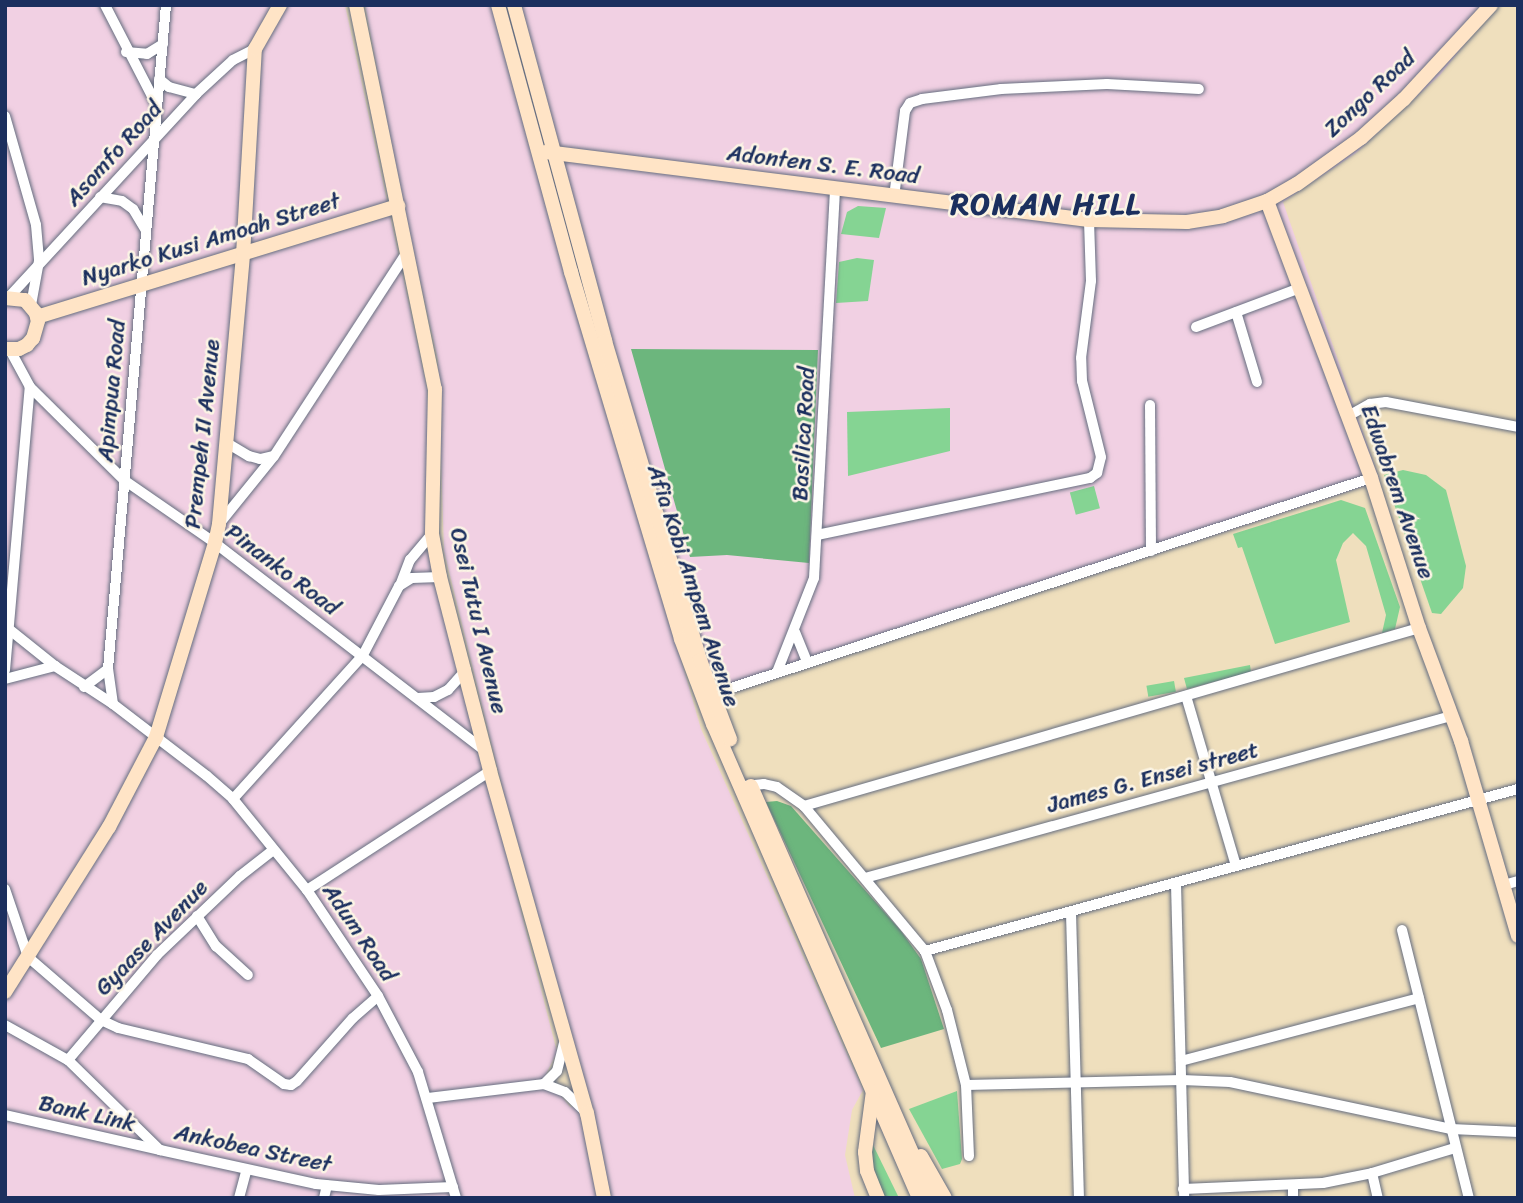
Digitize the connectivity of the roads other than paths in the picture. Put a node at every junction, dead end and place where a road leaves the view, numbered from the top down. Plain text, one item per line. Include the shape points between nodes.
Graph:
1 (105, 5) edge
2 (166, 5) edge
3 (280, 5) edge
4 (356, 5) edge
5 (498, 5) edge
6 (514, 5) edge
7 (1491, 5) edge
8 (163, 44) junction
9 (255, 49) junction
10 (126, 52) junction
11 (159, 79) junction
12 (1199, 89) dead end
13 (196, 94) junction
14 (156, 104) junction
15 (5, 116) edge
16 (153, 138) junction
17 (545, 152) junction
18 (835, 190) junction
19 (100, 197) junction
20 (894, 197) junction
21 (1267, 201) junction
22 (398, 206) junction
23 (1089, 220) junction
24 (145, 229) junction
25 (407, 252) junction
26 (243, 255) junction
27 (39, 261) junction
28 (140, 287) junction
29 (1300, 288) junction
30 (7, 297) edge
31 (34, 311) junction
32 (1236, 312) junction
33 (1196, 327) dead end
34 (8, 349) edge
35 (1257, 382) dead end
36 (30, 387) junction
37 (1150, 405) dead end
38 (1348, 416) junction
39 (1518, 427) edge
40 (227, 443) junction
41 (274, 456) junction
42 (1371, 478) junction
43 (124, 480) junction
44 (219, 524) junction
45 (432, 534) junction
46 (817, 535) junction
47 (215, 543) junction
48 (1151, 551) junction
49 (440, 577) junction
50 (401, 583) junction
51 (7, 626) edge
52 (1419, 628) junction
53 (795, 632) junction
54 (363, 655) junction
55 (807, 662) junction
56 (55, 666) junction
57 (108, 669) junction
58 (5, 670) edge
59 (466, 670) junction
60 (776, 672) junction
61 (5, 679) edge
62 (84, 687) junction
63 (708, 696) junction
64 (1186, 696) junction
65 (418, 698) junction
66 (113, 704) junction
67 (1451, 716) junction
68 (156, 737) junction
69 (486, 751) junction
70 (490, 771) junction
71 (1211, 782) junction
72 (746, 786) junction
73 (1518, 789) edge
74 (233, 799) junction
75 (1478, 800) junction
76 (804, 806) junction
77 (272, 851) junction
78 (1236, 866) junction
79 (865, 878) junction
80 (1511, 883) edge
81 (1176, 884) junction
82 (5, 889) edge
83 (307, 890) junction
84 (1071, 913) junction
85 (197, 916) junction
86 (1402, 930) dead end
87 (1518, 936) edge
88 (925, 951) junction
89 (28, 957) junction
90 (248, 975) dead end
91 (5, 992) edge
92 (378, 996) junction
93 (1419, 998) junction
94 (101, 1020) junction
95 (5, 1025) edge
96 (565, 1038) junction
97 (68, 1060) junction
98 (1181, 1061) junction
99 (1182, 1080) junction
100 (1077, 1083) junction
101 (544, 1084) junction
102 (966, 1085) junction
103 (873, 1091) junction
104 (428, 1098) junction
105 (587, 1113) junction
106 (5, 1115) edge
107 (897, 1121) junction
108 (1451, 1129) junction
109 (1518, 1132) edge
110 (1455, 1148) junction
111 (160, 1150) junction
112 (968, 1156) dead end
113 (246, 1171) junction
114 (1372, 1173) junction
115 (327, 1185) junction
116 (455, 1192) edge
117 (1293, 1192) edge
118 (1184, 1193) edge
119 (239, 1198) edge
120 (324, 1198) edge
121 (604, 1198) edge
122 (878, 1198) edge
123 (919, 1198) edge
124 (932, 1198) edge
125 (945, 1198) edge
126 (1079, 1198) edge
127 (1378, 1198) edge
128 (1469, 1198) edge

1 - 10 street
2 - 8 street, Apimpua Road
3 - 9 street, Prempeh II Avenue
4 - 22 street, Osei Tutu I Avenue
5 - 17 street, Afia Kobi Ampem Avenue
6 - 17 street, Afia Kobi Ampem Avenue
7 - 21 street, Zongo Road via 1361,138
8 - 10 street via 146,54
8 - 11 street, Apimpua Road
9 - 13 street, Asomfo Road via 233,60
9 - 26 street, Prempeh II Avenue
10 - 14 street
11 - 13 street via 169,87
11 - 14 street, Apimpua Road
12 - 20 street via 1107,84 1001,89 922,99 905,111
13 - 16 street, Asomfo Road
14 - 16 street, Apimpua Road
15 - 27 street via 36,225
16 - 19 street, Asomfo Road
16 - 24 street, Apimpua Road
17 - 18 street, Adonten S. E. Road
17 - 63 street, Afia Kobi Ampem Avenue
18 - 20 street, Adonten S. E. Road
18 - 46 street, Basilica Road
19 - 24 street via 122,201
19 - 27 street, Asomfo Road
20 - 23 street, Adonten S. E. Road
21 - 23 street, Adonten S. E. Road via 1187,222
21 - 29 street, Edwabrem Avenue
22 - 25 street, Osei Tutu I Avenue
22 - 26 street, Nyarko Kusi Amoah Street
23 - 46 street via 1091,281 1081,358 1082,381 1101,457 1097,472 1077,481
24 - 28 street, Apimpua Road
25 - 41 street
25 - 45 street, Osei Tutu I Avenue via 435,389
26 - 28 street, Nyarko Kusi Amoah Street
26 - 40 street, Prempeh II Avenue
27 - 30 street, Asomfo Road
27 - 31 street
28 - 31 street, Nyarko Kusi Amoah Street
28 - 43 street, Apimpua Road
29 - 32 street
29 - 38 street, Edwabrem Avenue
30 - 31 street via 18,298
31 - 34 street via 37,330 33,338 27,345
32 - 33 street
32 - 35 street
34 - 36 street, Pinanko Road
36 - 43 street, Pinanko Road
36 - 51 street
37 - 48 street
38 - 39 street via 1370,404 1386,402
38 - 42 street, Edwabrem Avenue
40 - 41 street via 249,456
40 - 44 street, Prempeh II Avenue
41 - 44 street
42 - 48 street
42 - 52 street, Edwabrem Avenue
43 - 47 street, Pinanko Road
43 - 57 street, Apimpua Road
44 - 47 street, Prempeh II Avenue
45 - 49 street, Osei Tutu I Avenue
45 - 50 street via 410,560
46 - 53 street, Basilica Road via 811,590
47 - 54 street, Pinanko Road
47 - 68 street, Prempeh II Avenue
48 - 55 street
49 - 50 street
49 - 59 street, Osei Tutu I Avenue
50 - 54 street
51 - 56 street, Adum Road
51 - 58 street
52 - 64 street
52 - 67 street, Edwabrem Avenue
53 - 55 street
53 - 60 street, Basilica Road
54 - 65 street, Pinanko Road
54 - 74 street
55 - 60 street
56 - 61 street
56 - 62 street, Adum Road
57 - 62 street
57 - 66 street, Apimpua Road
59 - 65 street via 448,690
59 - 69 street, Osei Tutu I Avenue
60 - 63 street
62 - 66 street, Adum Road
63 - 72 street, Afia Kobi Ampem Avenue
64 - 71 street
64 - 76 street
65 - 69 street, Pinanko Road
66 - 68 street, Adum Road
67 - 71 street, James G. Ensei street
67 - 75 street, Edwabrem Avenue
68 - 74 street, Adum Road
68 - 89 street, Prempeh II Avenue via 109,827
69 - 70 street, Osei Tutu I Avenue
70 - 83 street
70 - 96 street, Osei Tutu I Avenue
71 - 78 street
71 - 79 street, James G. Ensei street
72 - 76 street via 777,787
72 - 103 street, Afia Kobi Ampem Avenue
72 - 107 street, Afia Kobi Ampem Avenue
73 - 75 street
74 - 77 street, Adum Road
75 - 78 street
75 - 80 street, Edwabrem Avenue
76 - 79 street
77 - 83 street, Adum Road
77 - 85 street, Gyaase Avenue
78 - 81 street
79 - 88 street
80 - 87 street, Edwabrem Avenue
81 - 84 street
81 - 98 street
82 - 89 street
83 - 92 street, Adum Road
84 - 88 street
84 - 100 street
85 - 90 street via 216,946
85 - 94 street, Gyaase Avenue
86 - 93 street
88 - 102 street via 947,1010
89 - 91 street, Prempeh II Avenue
89 - 94 street
92 - 94 street via 291,1085 248,1059
92 - 104 street, Adum Road
93 - 98 street
93 - 108 street
94 - 97 street, Gyaase Avenue
95 - 97 street, Ankobea Street
96 - 101 street via 557,1070
96 - 105 street, Osei Tutu I Avenue
97 - 111 street, Ankobea Street
98 - 99 street
99 - 100 street
99 - 108 street via 1230,1082
99 - 118 street
100 - 102 street
100 - 126 street
101 - 104 street
101 - 105 street via 565,1092
102 - 112 street
103 - 122 street via 865,1152
103 - 123 street, Afia Kobi Ampem Avenue
104 - 116 street, Adum Road
105 - 121 street, Osei Tutu I Avenue
106 - 111 street, Bank Link
107 - 124 street, Afia Kobi Ampem Avenue
107 - 125 street
108 - 109 street
108 - 110 street
110 - 114 street
110 - 128 street
111 - 113 street, Ankobea Street
113 - 115 street, Ankobea Street
113 - 119 street
114 - 117 street
114 - 127 street
115 - 116 street, Ankobea Street
115 - 120 street
117 - 118 street

